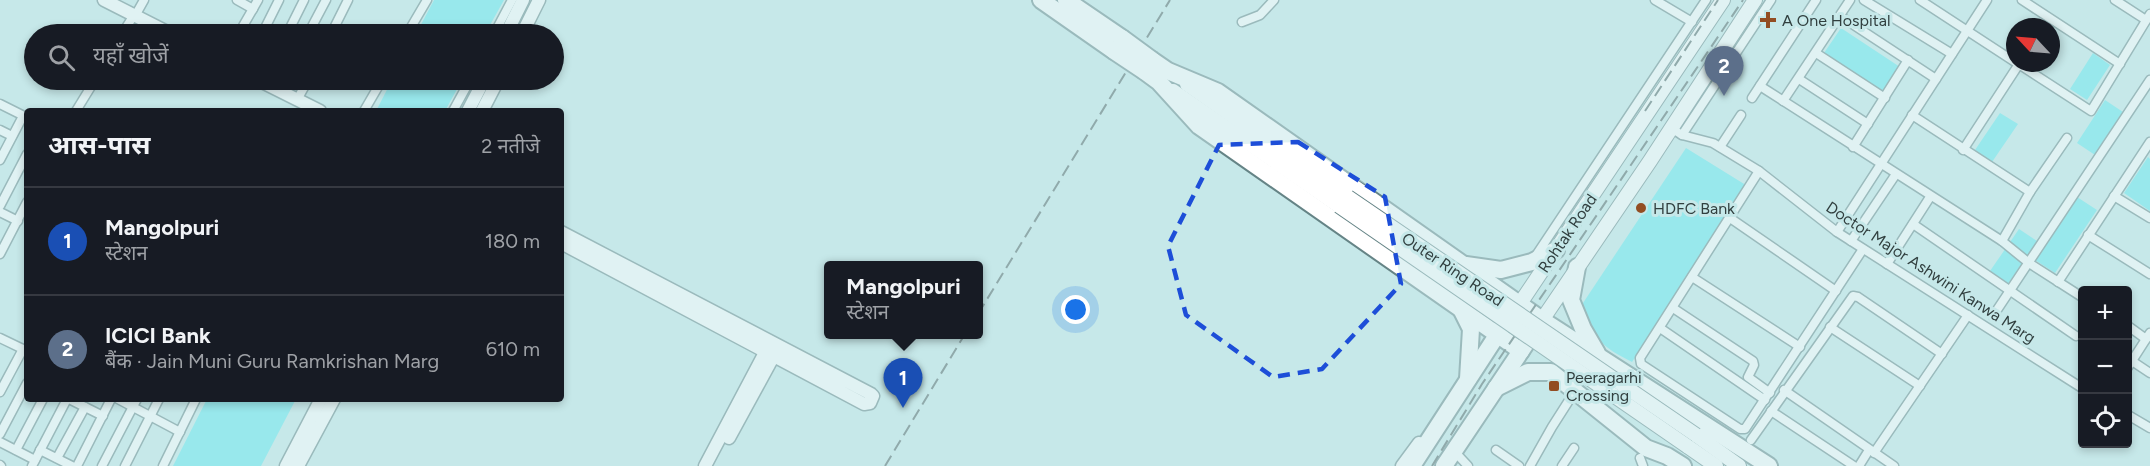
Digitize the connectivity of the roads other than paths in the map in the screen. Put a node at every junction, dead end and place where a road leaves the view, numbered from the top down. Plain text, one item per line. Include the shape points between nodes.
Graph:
1 (104, 0) edge
2 (144, 0) edge
3 (237, 0) edge
4 (279, 0) edge
5 (304, 0) edge
6 (326, 0) edge
7 (348, 0) edge
8 (426, 0) edge
9 (512, 0) edge
10 (523, 0) edge
11 (539, 0) edge
12 (1041, 0) edge
13 (1066, 0) edge
14 (1274, 0) edge
15 (1655, 0) edge
16 (1723, 0) edge
17 (1755, 0) edge
18 (1771, 0) edge
19 (1816, 0) edge
20 (1850, 0) edge
21 (1864, 0) edge
22 (1920, 0) edge
23 (1987, 0) edge
24 (2022, 0) edge
25 (2115, 0) edge
26 (1703, 1) edge
27 (256, 4) edge
28 (135, 16) junction
29 (1840, 16) junction
30 (2148, 17) edge
31 (1242, 22) dead end
32 (1692, 22) junction
33 (129, 24) edge
34 (151, 24) edge
35 (244, 24) edge
36 (267, 24) edge
37 (292, 24) edge
38 (314, 24) edge
39 (336, 24) edge
40 (413, 24) edge
41 (499, 24) edge
42 (511, 24) edge
43 (527, 24) edge
44 (1967, 31) junction
45 (1118, 45) junction
46 (1816, 53) junction
47 (1952, 54) junction
48 (2006, 56) edge
49 (1908, 60) junction
50 (2120, 64) junction
51 (2011, 72) edge
52 (2031, 72) edge
53 (1164, 76) junction
54 (1799, 79) junction
55 (1936, 79) junction
56 (2150, 80) edge
57 (1760, 86) junction
58 (89, 90) edge
59 (278, 90) edge
60 (302, 90) edge
61 (376, 90) edge
62 (465, 90) edge
63 (479, 90) edge
64 (493, 90) edge
65 (1885, 98) junction
66 (1752, 99) dead end
67 (297, 100) junction
68 (1784, 101) junction
69 (0, 104) edge
70 (78, 108) edge
71 (314, 108) edge
72 (366, 108) edge
73 (455, 108) edge
74 (470, 108) edge
75 (484, 108) edge
76 (1741, 115) dead end
77 (1912, 115) junction
78 (24, 116) edge
79 (24, 118) edge
80 (1868, 124) junction
81 (0, 130) edge
82 (1677, 131) junction
83 (1627, 132) junction
84 (12, 136) junction
85 (2067, 138) dead end
86 (1720, 147) junction
87 (1853, 147) junction
88 (2149, 147) edge
89 (1963, 150) junction
90 (0, 160) edge
91 (24, 160) edge
92 (1881, 164) junction
93 (1759, 171) junction
94 (1896, 174) junction
95 (2030, 192) junction
96 (2114, 196) junction
97 (1930, 197) junction
98 (0, 206) edge
99 (24, 208) edge
100 (0, 212) edge
101 (1730, 218) junction
102 (2150, 218) edge
103 (18, 221) junction
104 (1913, 224) junction
105 (0, 232) edge
106 (1837, 232) junction
107 (564, 234) edge
108 (2088, 235) junction
109 (9, 237) junction
110 (1851, 241) junction
111 (2002, 241) junction
112 (564, 245) edge
113 (1863, 249) junction
114 (1556, 250) junction
115 (0, 254) edge
116 (1448, 255) junction
117 (1532, 262) junction
118 (2029, 263) junction
119 (1887, 264) junction
120 (1462, 265) junction
121 (1577, 267) junction
122 (2150, 274) edge
123 (1692, 277) junction
124 (2058, 282) junction
125 (1427, 285) junction
126 (1836, 291) junction
127 (2009, 292) junction
128 (2078, 294) edge
129 (1519, 305) junction
130 (1673, 308) junction
131 (1462, 309) junction
132 (1968, 315) junction
133 (1993, 316) dead end
134 (1542, 320) junction
135 (1830, 327) junction
136 (1660, 328) junction
137 (2132, 328) edge
138 (1496, 334) junction
139 (2076, 336) dead end
140 (2148, 336) edge
141 (1, 341) edge
142 (1800, 347) junction
143 (772, 349) junction
144 (24, 351) edge
145 (1521, 351) junction
146 (24, 353) edge
147 (1942, 354) junction
148 (1600, 357) junction
149 (2132, 361) edge
150 (2132, 365) edge
151 (2150, 373) edge
152 (1468, 380) junction
153 (2078, 385) edge
154 (1920, 386) junction
155 (1496, 388) junction
156 (24, 389) edge
157 (1784, 390) junction
158 (1575, 391) junction
159 (0, 392) edge
160 (1768, 396) junction
161 (41, 402) edge
162 (66, 402) edge
163 (74, 402) edge
164 (110, 402) edge
165 (157, 402) edge
166 (195, 402) edge
167 (319, 402) edge
168 (332, 402) edge
169 (135, 403) edge
170 (85, 407) junction
171 (1771, 411) junction
172 (103, 416) junction
173 (150, 416) junction
174 (2132, 418) edge
175 (1436, 428) junction
176 (2150, 428) edge
177 (180, 432) junction
178 (0, 434) edge
179 (1751, 440) dead end
180 (1691, 441) junction
181 (0, 442) edge
182 (1574, 448) dead end
183 (16, 450) junction
184 (40, 450) junction
185 (1496, 450) dead end
186 (1454, 451) junction
187 (1872, 451) junction
188 (57, 459) junction
189 (34, 463) edge
190 (75, 466) edge
191 (102, 466) edge
192 (125, 466) edge
193 (163, 466) edge
194 (286, 466) edge
195 (298, 466) edge
196 (705, 466) edge
197 (714, 466) edge
198 (1402, 466) edge
199 (1412, 466) edge
200 (1444, 466) edge
201 (1468, 466) edge
202 (1519, 466) edge
203 (1530, 466) edge
204 (1562, 466) edge
205 (1683, 466) edge
206 (1716, 466) edge
207 (1739, 466) edge
208 (1769, 466) edge
209 (1857, 466) edge
210 (1894, 466) edge

1 - 28 street
2 - 28 street
3 - 27 street
4 - 36 street
5 - 37 street
6 - 38 street
7 - 39 street
8 - 40 street
9 - 41 street
10 - 42 street
11 - 43 street
12 - 45 highway, Outer Ring Road
13 - 45 highway, Outer Ring Road
14 - 31 street via 1260,15
15 - 32 street
16 - 83 main road, Rohtak Road
17 - 82 main road, Rohtak Road
18 - 82 street
19 - 57 street
20 - 29 street
21 - 47 street
22 - 44 street
23 - 44 street
24 - 50 street
25 - 30 street
26 - 32 street
27 - 35 street
28 - 33 street
28 - 34 street
29 - 46 street
29 - 49 street
30 - 50 street
32 - 83 street
44 - 47 street
44 - 48 street
45 - 53 highway, Outer Ring Road, bridge
46 - 54 street
46 - 65 street
47 - 55 street
49 - 55 street
49 - 65 street
50 - 52 street via 2091,111
51 - 89 street
53 - 116 highway, Outer Ring Road via 1218,92
53 - 125 highway, Outer Ring Road via 1198,126
53 - 180 main road, Outer Ring Road, bridge
54 - 68 street
54 - 80 street
55 - 77 street
56 - 118 street
57 - 66 street
57 - 68 street
58 - 70 street
59 - 67 street
60 - 67 street
61 - 72 street
62 - 73 street
63 - 74 street
64 - 75 street
65 - 80 street
67 - 71 street
68 - 87 street
69 - 78 street
76 - 86 street
77 - 89 street
77 - 92 street
79 - 84 street
80 - 87 street
81 - 84 street
82 - 86 street, Doctor Major Ashwini Kanwa Marg
82 - 121 main road, Rohtak Road
83 - 114 main road, Rohtak Road
83 - 117 street
84 - 90 street
85 - 95 street
86 - 93 street, Doctor Major Ashwini Kanwa Marg
87 - 92 street
88 - 96 street
89 - 95 street
91 - 98 street
92 - 94 street
92 - 106 street
93 - 101 street
93 - 106 street, Doctor Major Ashwini Kanwa Marg
94 - 97 street
94 - 110 street
95 - 111 street
96 - 102 street
96 - 108 street
97 - 104 street
97 - 111 street
99 - 103 street
100 - 103 street
101 - 123 street
101 - 126 street
103 - 109 street
104 - 119 street
104 - 127 street
105 - 109 street
106 - 110 street, Doctor Major Ashwini Kanwa Marg
107 - 143 street
108 - 122 street
108 - 124 street
109 - 115 street
110 - 113 street, Doctor Major Ashwini Kanwa Marg
111 - 118 street
112 - 143 street
113 - 119 street, Doctor Major Ashwini Kanwa Marg
113 - 126 street
114 - 117 highway
114 - 129 main road, Rohtak Road
116 - 120 highway, Outer Ring Road
116 - 125 highway
117 - 120 highway via 1501,270
118 - 124 street
118 - 127 street
119 - 132 street, Doctor Major Ashwini Kanwa Marg
120 - 129 highway, Outer Ring Road
121 - 134 main road, Rohtak Road
121 - 148 highway via 1571,300
123 - 130 street
123 - 142 street
124 - 128 street
125 - 131 highway, Outer Ring Road
126 - 142 street
127 - 133 street
127 - 139 street
129 - 134 highway, Outer Ring Road
129 - 138 highway, Rohtak Road
130 - 136 street
130 - 160 street via 1753,361 1749,379
131 - 138 highway, Outer Ring Road
131 - 152 highway via 1471,329
132 - 147 street
132 - 153 street, Doctor Major Ashwini Kanwa Marg
134 - 145 highway, Rohtak Road
134 - 148 highway, Outer Ring Road
135 - 147 street via 1848,300 1858,297
135 - 154 street
135 - 157 street
136 - 160 street
136 - 160 street via 1641,364 1742,429 1747,428
137 - 140 street
138 - 145 highway, Outer Ring Road
138 - 152 highway, Rohtak Road
140 - 149 street
141 - 144 street
142 - 160 street
143 - 143 street via 871,394 870,403 864,404
143 - 196 street
143 - 197 street
145 - 155 highway, Rohtak Road
146 - 159 street
147 - 154 street
148 - 208 highway, Outer Ring Road
150 - 151 street
152 - 175 highway, Rohtak Road
154 - 187 street
155 - 158 highway via 1528,372 1551,372
155 - 186 highway, Rohtak Road
156 - 178 street
157 - 171 street
157 - 187 street
158 - 203 street
158 - 205 highway via 1646,448
161 - 183 street
162 - 184 street
163 - 170 street
164 - 172 street
165 - 173 street
166 - 177 street
167 - 194 street
168 - 195 street
169 - 173 street
169 - 191 street
170 - 172 street
170 - 188 street
171 - 179 street
171 - 209 street
172 - 190 street
173 - 177 street
173 - 192 street
174 - 176 street
175 - 198 street
175 - 199 highway, Rohtak Road
177 - 193 street
180 - 206 main road, Outer Ring Road
180 - 207 main road, Outer Ring Road
181 - 183 street
182 - 204 street
183 - 189 street
184 - 188 street
184 - 189 street
185 - 202 street
186 - 200 highway, Rohtak Road
186 - 201 street
187 - 209 street
187 - 210 street
188 - 190 street

